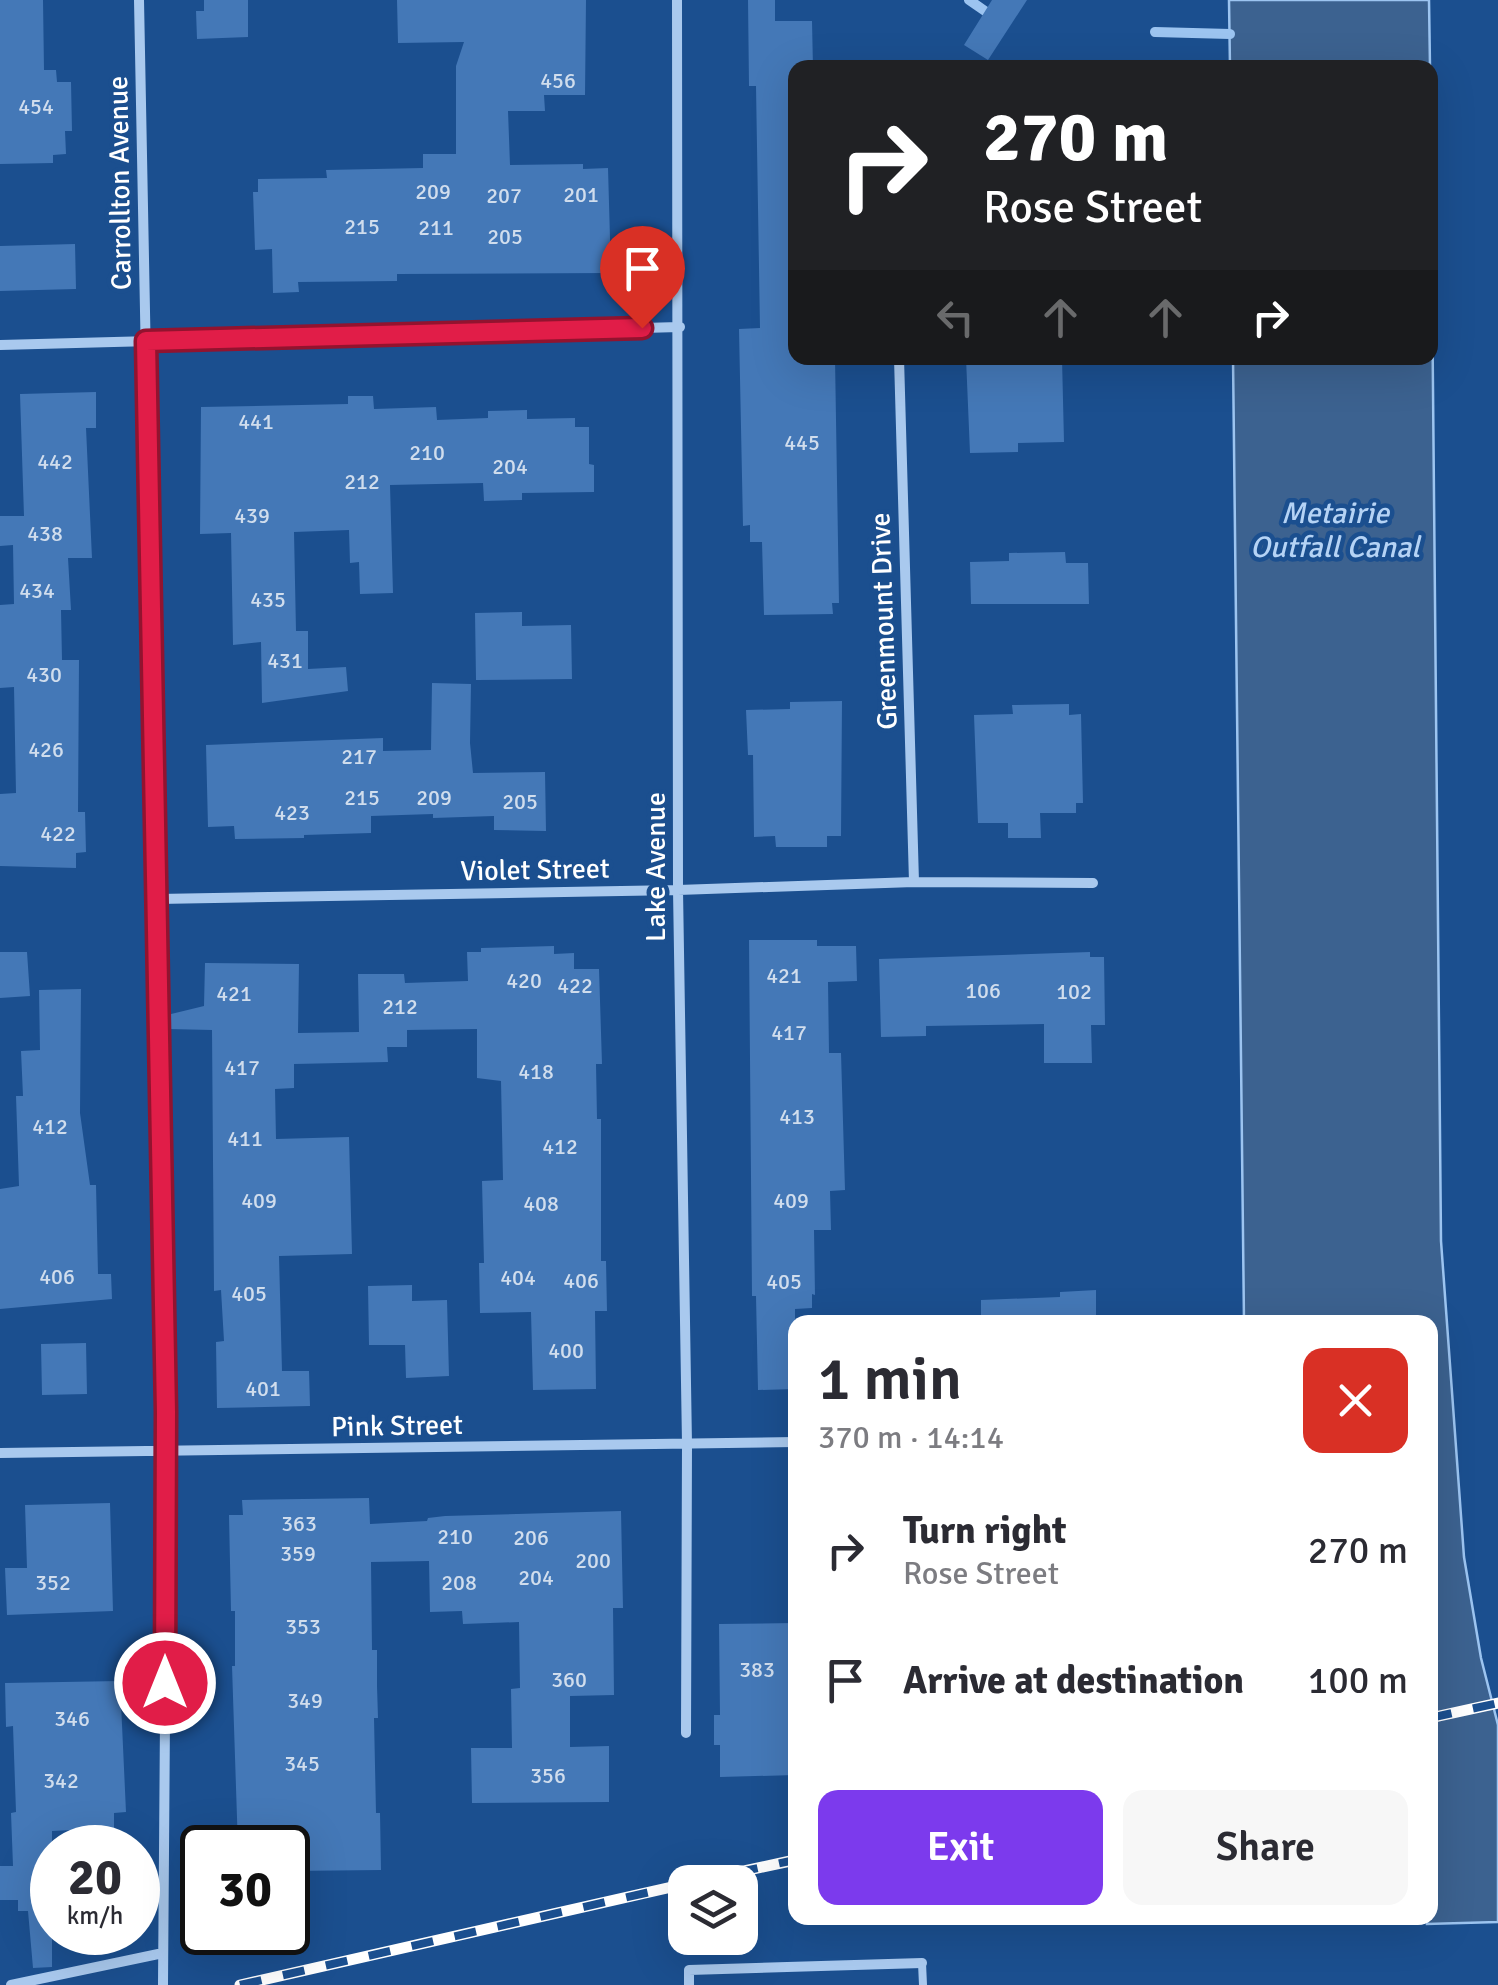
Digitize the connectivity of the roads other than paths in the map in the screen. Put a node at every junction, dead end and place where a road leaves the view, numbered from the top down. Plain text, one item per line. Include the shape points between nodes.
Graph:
1 (140, 0) edge
2 (677, 0) edge
3 (680, 327) junction
4 (146, 341) junction
5 (0, 345) edge
6 (899, 365) edge
7 (914, 882) junction
8 (1093, 882) dead end
9 (678, 890) junction
10 (158, 898) junction
11 (788, 1442) edge
12 (687, 1444) junction
13 (166, 1452) junction
14 (0, 1453) edge
15 (686, 1733) dead end
16 (163, 1952) junction
17 (922, 1964) joint
18 (11, 1985) edge
19 (163, 1985) edge
20 (689, 1985) edge
21 (923, 1985) edge

1 - 4 street, Carrollton Avenue
2 - 3 street, Lake Avenue
3 - 4 street
3 - 9 street, Lake Avenue
4 - 5 street
4 - 10 street, Carrollton Avenue
6 - 7 street, Greenmount Drive
7 - 8 street, Violet Street
7 - 9 street, Violet Street
9 - 10 street, Violet Street
9 - 12 street, Lake Avenue
10 - 13 street, Carrollton Avenue
11 - 12 street, Pink Street
12 - 13 street, Pink Street
12 - 15 street, Lake Avenue
13 - 14 street, Pink Street
13 - 16 street, Carrollton Avenue
16 - 18 street
16 - 19 street, Carrollton Avenue
17 - 20 street via 689,1970
17 - 21 lane

